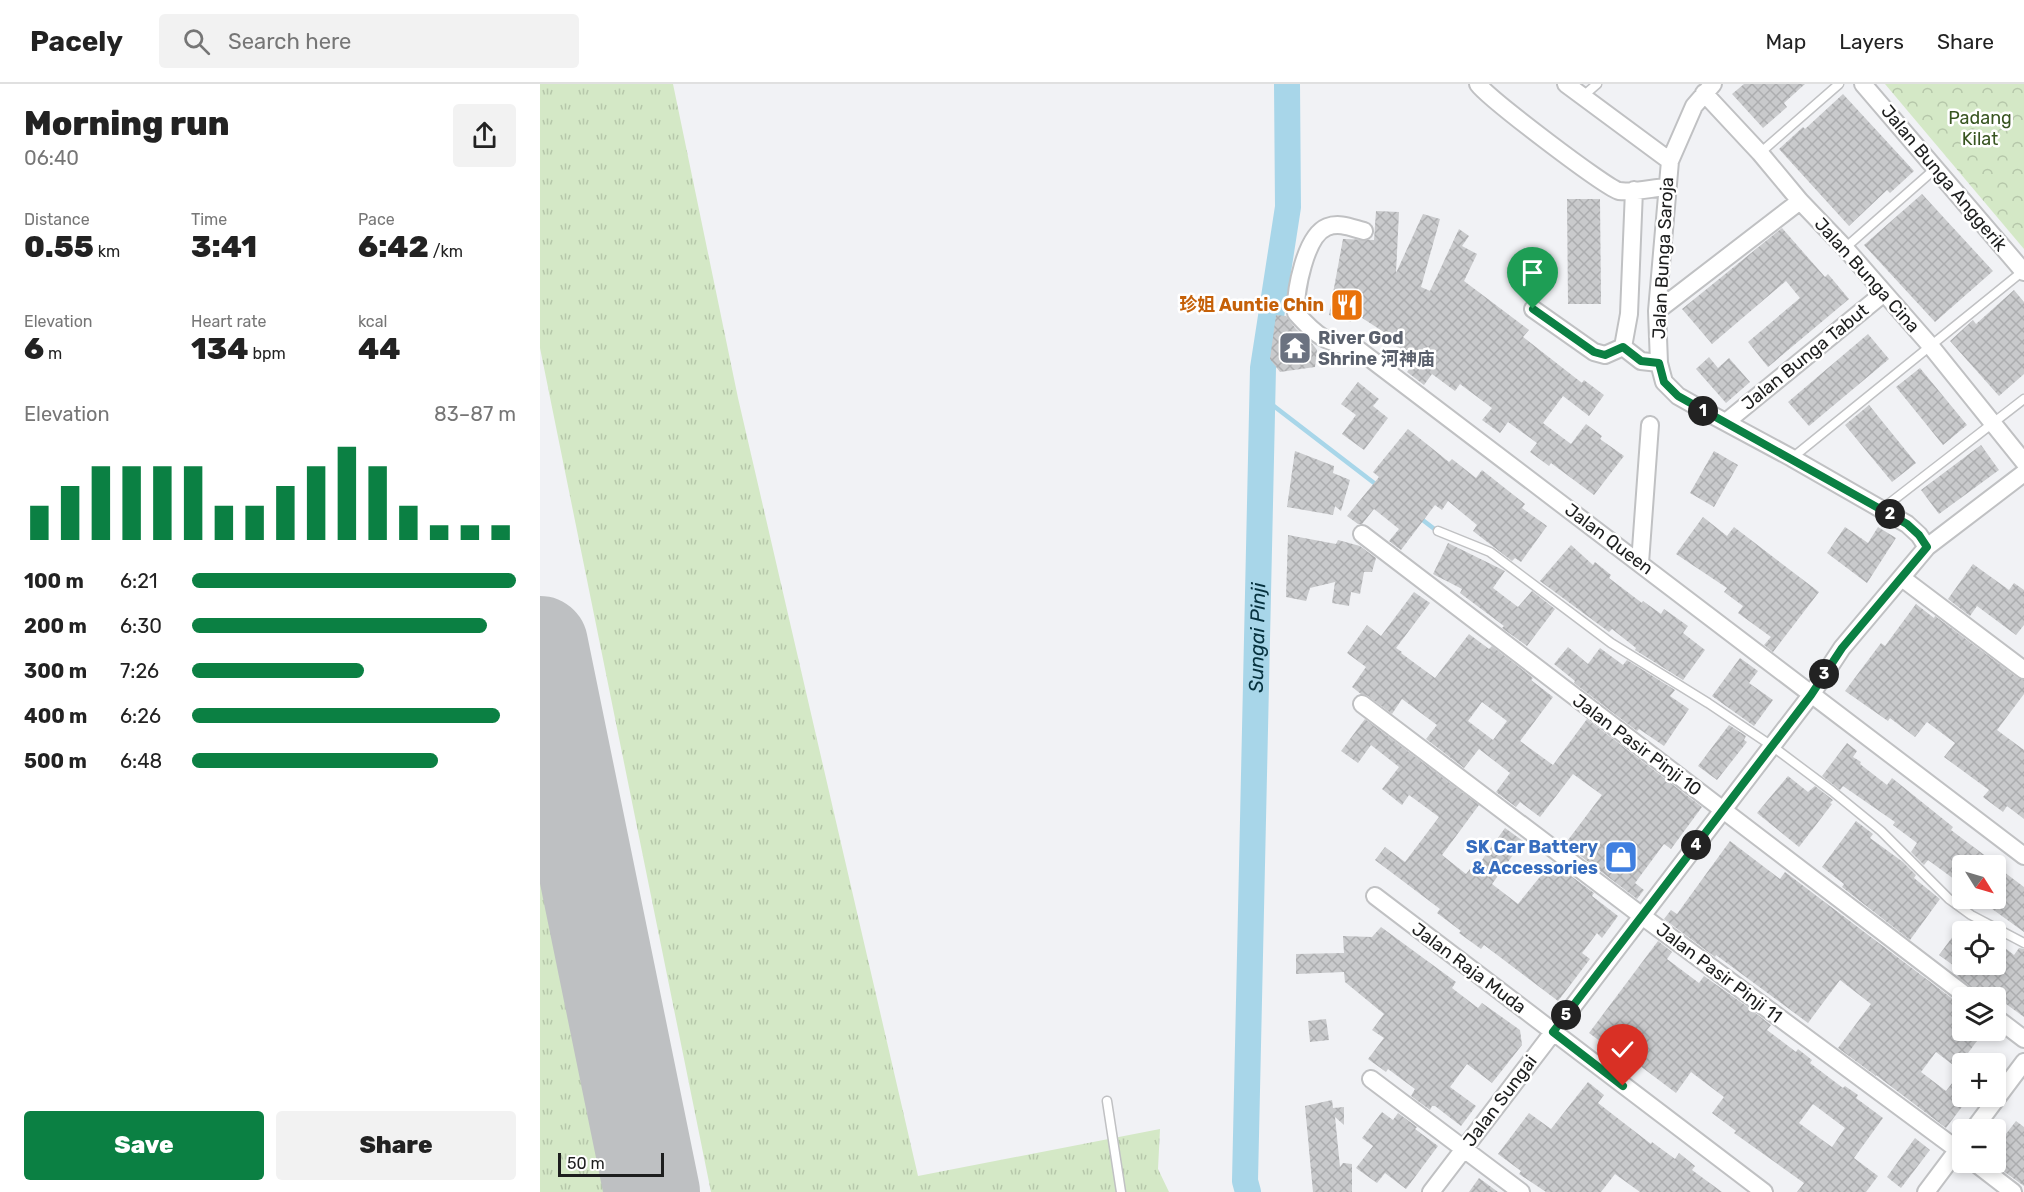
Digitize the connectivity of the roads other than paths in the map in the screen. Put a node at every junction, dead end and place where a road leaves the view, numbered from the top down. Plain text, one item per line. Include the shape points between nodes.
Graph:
1 (1566, 84) edge
2 (1597, 84) edge
3 (1839, 84) edge
4 (1863, 84) edge
5 (1480, 85) edge
6 (1708, 88) edge
7 (1582, 98) junction
8 (1760, 153) junction
9 (1670, 161) junction
10 (1936, 168) junction
11 (1666, 187) junction
12 (1634, 190) junction
13 (1800, 201) junction
14 (1364, 231) dead end
15 (1845, 248) junction
16 (2023, 272) edge
17 (1884, 293) junction
18 (1533, 309) dead end
19 (1657, 311) junction
20 (1929, 344) junction
21 (1623, 347) junction
22 (1659, 363) junction
23 (2024, 399) edge
24 (1726, 422) junction
25 (1993, 423) junction
26 (1650, 425) dead end
27 (1792, 458) junction
28 (2024, 462) edge
29 (2024, 473) edge
30 (1882, 509) junction
31 (1438, 531) dead end
32 (1362, 534) dead end
33 (1927, 547) junction
34 (1640, 563) junction
35 (1902, 578) junction
36 (2024, 670) edge
37 (1811, 695) junction
38 (1362, 704) dead end
39 (1772, 746) junction
40 (1723, 810) junction
41 (2024, 856) edge
42 (1375, 896) dead end
43 (1642, 916) junction
44 (2024, 943) edge
45 (1955, 987) edge
46 (2006, 1025) edge
47 (1553, 1032) junction
48 (2024, 1039) edge
49 (2024, 1062) edge
50 (1371, 1079) dead end
51 (1107, 1101) dead end
52 (1981, 1119) edge
53 (1952, 1143) edge
54 (1464, 1149) junction
55 (1952, 1159) edge
56 (1988, 1173) edge
57 (1120, 1192) edge
58 (1431, 1192) edge
59 (1521, 1192) edge
60 (1764, 1192) edge
61 (1926, 1192) edge
62 (2013, 1192) edge

1 - 7 street
2 - 7 lane
3 - 8 lane
4 - 10 street, Jalan Bunga Anggerik
5 - 12 street via 1601,182 1618,191
6 - 8 street, Jalan Bunga Cina
6 - 9 street, Jalan Bunga Saroja via 1694,106
7 - 9 street
8 - 13 street, Jalan Bunga Cina
9 - 11 street, Jalan Bunga Saroja
10 - 15 lane
10 - 16 street, Jalan Bunga Anggerik
11 - 12 street
11 - 19 street, Jalan Bunga Saroja
12 - 21 street via 1629,314
13 - 15 street, Jalan Bunga Cina
13 - 19 street
14 - 34 street, Jalan Queen via 1342,225 1326,227 1317,235 1305,260 1296,313 1317,336 1359,350
15 - 17 street, Jalan Bunga Cina
16 - 20 lane
17 - 20 street, Jalan Bunga Cina
17 - 24 street, Jalan Bunga Tabut
18 - 21 street via 1594,352 1605,355
19 - 22 street, Jalan Bunga Saroja
20 - 25 street, Jalan Bunga Cina
20 - 27 lane
21 - 22 street via 1641,361
22 - 24 street, Jalan Bunga Saroja via 1664,382 1678,396
23 - 25 lane
24 - 27 street, Jalan Bunga Saroja
25 - 28 street, Jalan Bunga Cina
25 - 30 lane
26 - 34 street
27 - 30 street, Jalan Bunga Saroja
29 - 33 street, Jalan Sungai
30 - 33 street, Jalan Bunga Saroja via 1907,524
31 - 39 lane via 1490,552 1611,643
32 - 40 street, Jalan Pasir Pinji 10
33 - 35 street, Jalan Sungai
34 - 37 street, Jalan Queen
35 - 36 street
35 - 37 street, Jalan Sungai via 1831,662
37 - 39 street, Jalan Sungai
37 - 41 street, Jalan Queen
38 - 43 street, Jalan Pasir Pinji 11
39 - 40 street, Jalan Sungai
39 - 44 lane via 1881,831 1956,904
40 - 43 street, Jalan Sungai
40 - 45 street, Jalan Pasir Pinji 10
42 - 47 street, Jalan Raja Muda
43 - 47 street, Jalan Sungai
43 - 53 street, Jalan Pasir Pinji 11
46 - 48 street
47 - 54 street, Jalan Sungai
47 - 60 street, Jalan Raja Muda
49 - 52 street
50 - 54 street
51 - 57 lane
54 - 58 street, Jalan Sungai
54 - 59 street
55 - 61 street
56 - 62 street

